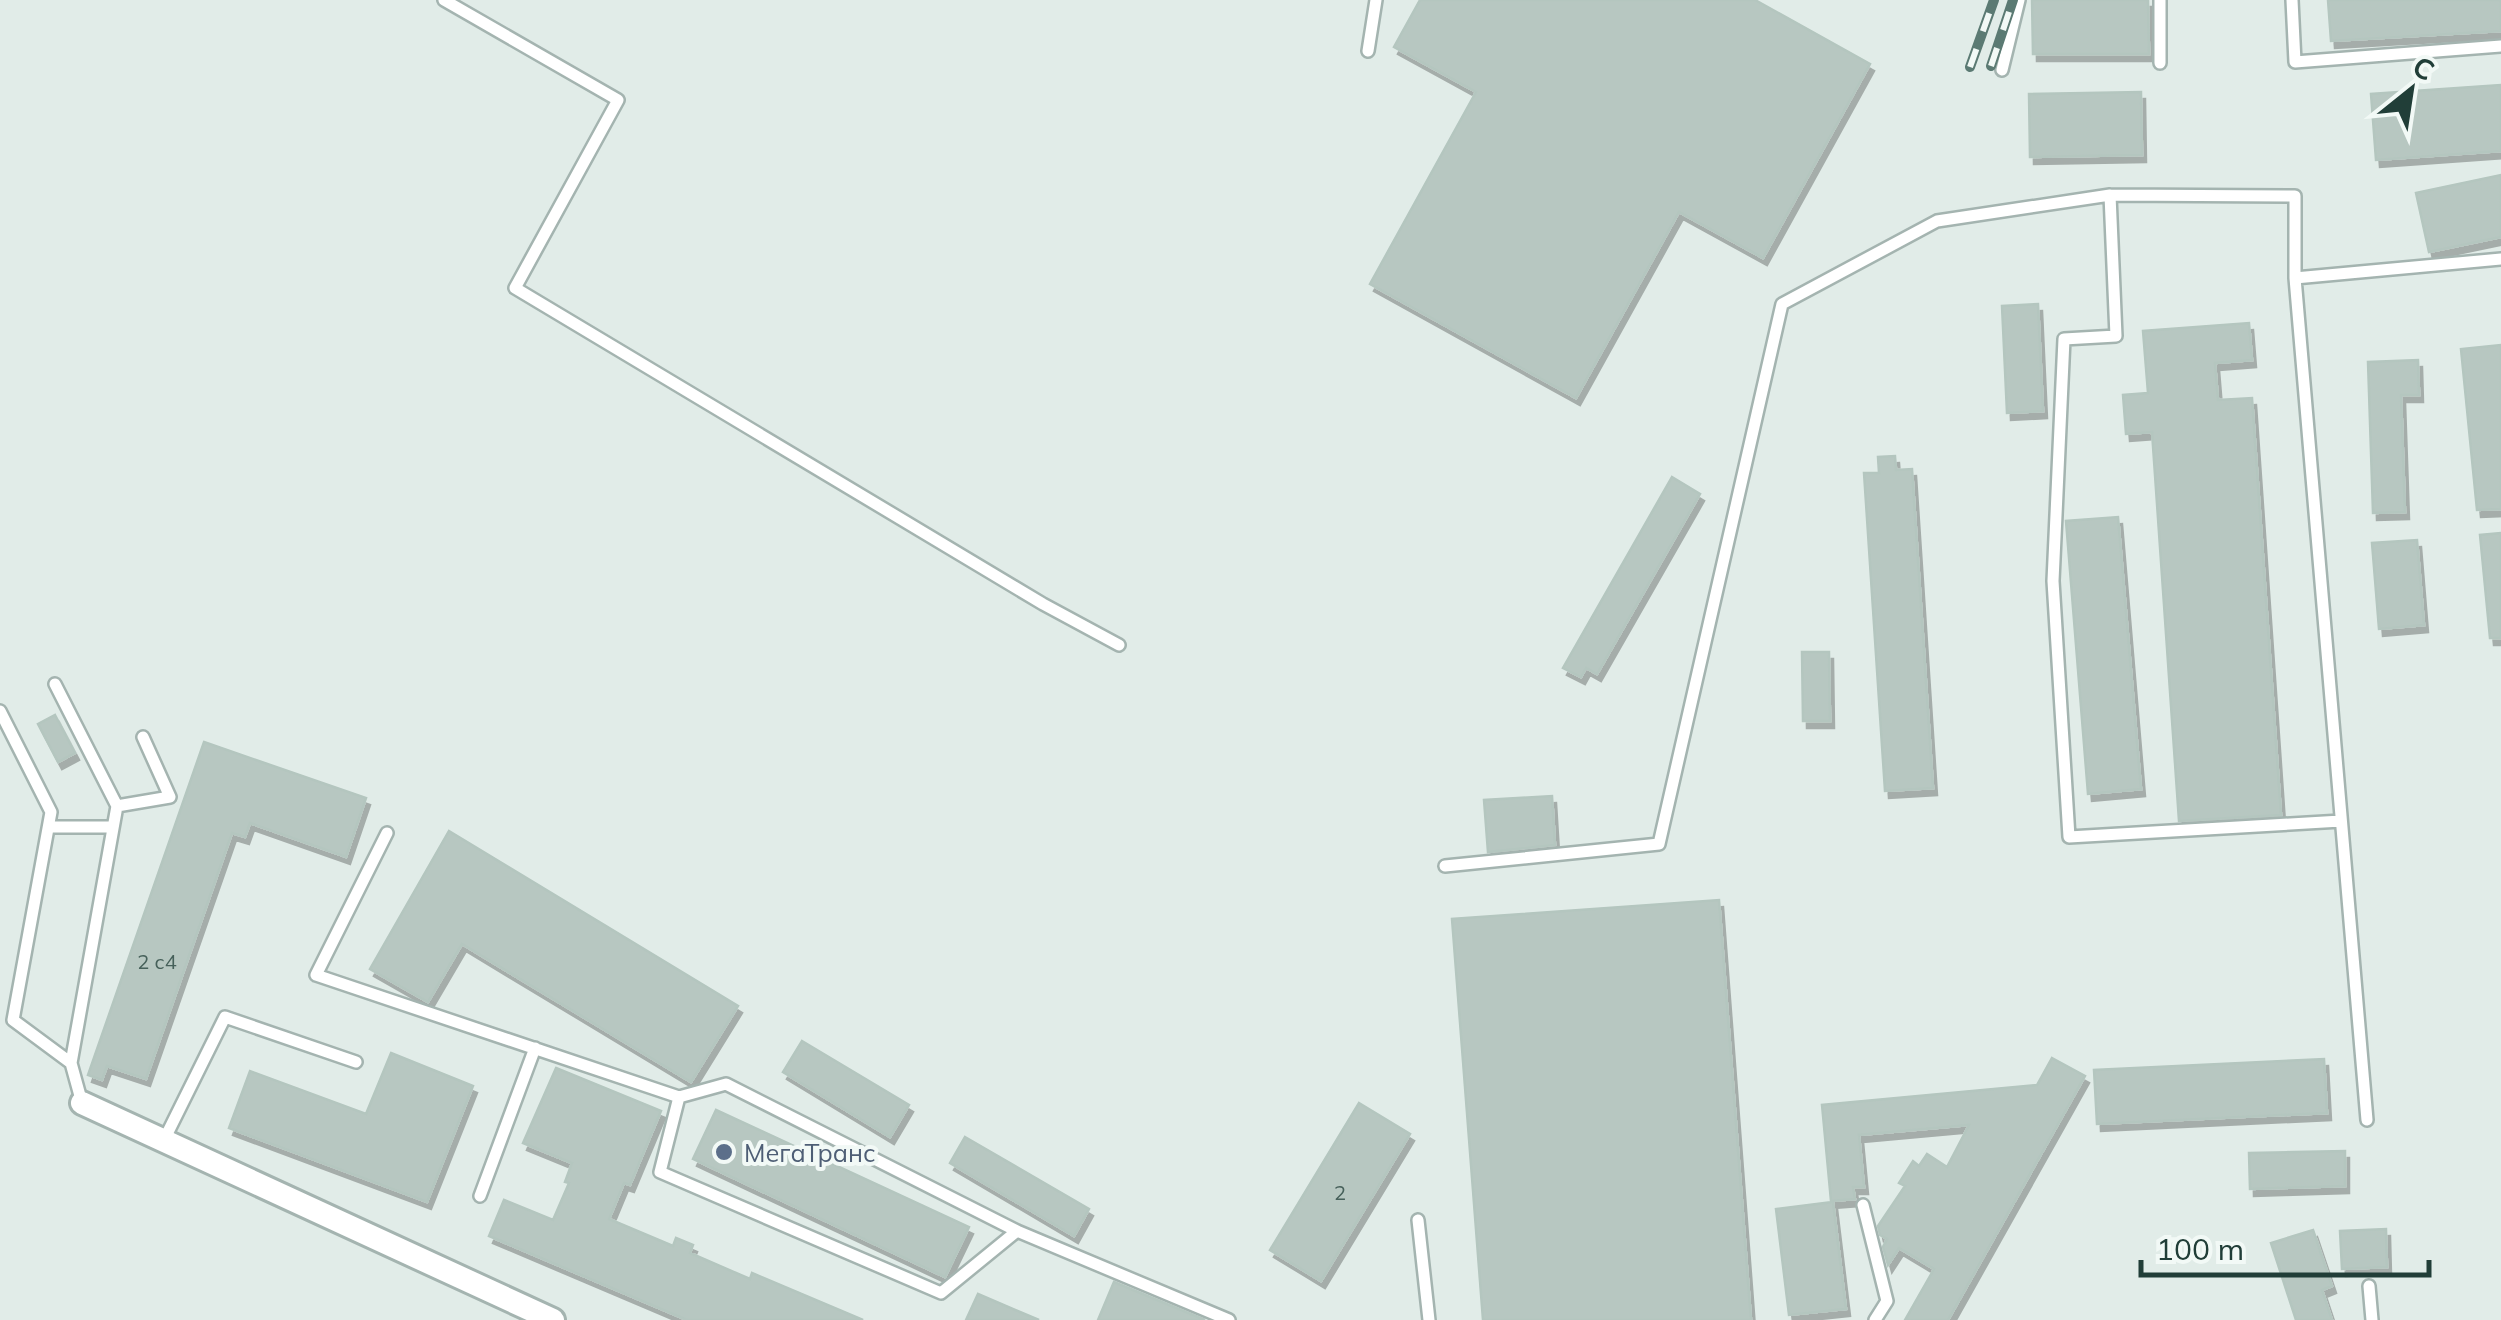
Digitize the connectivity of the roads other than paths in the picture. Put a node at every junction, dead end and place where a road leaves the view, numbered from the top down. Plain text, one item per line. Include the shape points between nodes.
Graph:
1 (444, 0) edge
2 (1376, 0) edge
3 (2019, 0) edge
4 (2160, 0) edge
5 (2292, 0) edge
6 (2501, 46) edge
7 (1368, 51) dead end
8 (2160, 63) dead end
9 (2002, 70) dead end
10 (2110, 195) junction
11 (2501, 259) edge
12 (2295, 278) junction
13 (1119, 646) dead end
14 (54, 684) dead end
15 (0, 711) edge
16 (143, 736) dead end
17 (117, 806) junction
18 (2341, 821) junction
19 (49, 827) junction
20 (113, 827) junction
21 (387, 833) dead end
22 (1445, 866) dead end
23 (535, 1048) junction
24 (356, 1062) dead end
25 (71, 1063) junction
26 (679, 1097) junction
27 (82, 1103) joint
28 (2367, 1120) dead end
29 (164, 1140) junction
30 (480, 1196) dead end
31 (1863, 1204) dead end
32 (1418, 1220) dead end
33 (1017, 1230) junction
34 (2369, 1286) dead end
35 (552, 1320) edge
36 (1230, 1320) edge
37 (1429, 1320) edge
38 (1875, 1320) edge
39 (2372, 1320) edge

1 - 13 lane via 618,100 516,288
2 - 7 lane
3 - 9 lane
4 - 8 lane
5 - 6 lane via 2296,62
10 - 12 lane via 2294,196
10 - 18 lane via 2116,336 2064,339 2052,581 2069,837
10 - 22 lane via 1937,221 1782,304 1659,844
11 - 12 lane
12 - 18 lane
14 - 17 lane
15 - 19 lane via 51,812
16 - 17 lane via 170,796
17 - 20 lane
18 - 28 lane
19 - 20 lane
19 - 25 lane via 13,1020
20 - 25 lane
21 - 23 lane via 316,974
23 - 26 lane
23 - 30 lane
24 - 29 lane via 225,1017
25 - 27 lane
26 - 33 lane via 726,1084
26 - 33 lane via 660,1172 942,1292
27 - 29 street
29 - 35 street
31 - 38 lane via 1887,1301
32 - 37 lane
33 - 36 lane
34 - 39 lane

